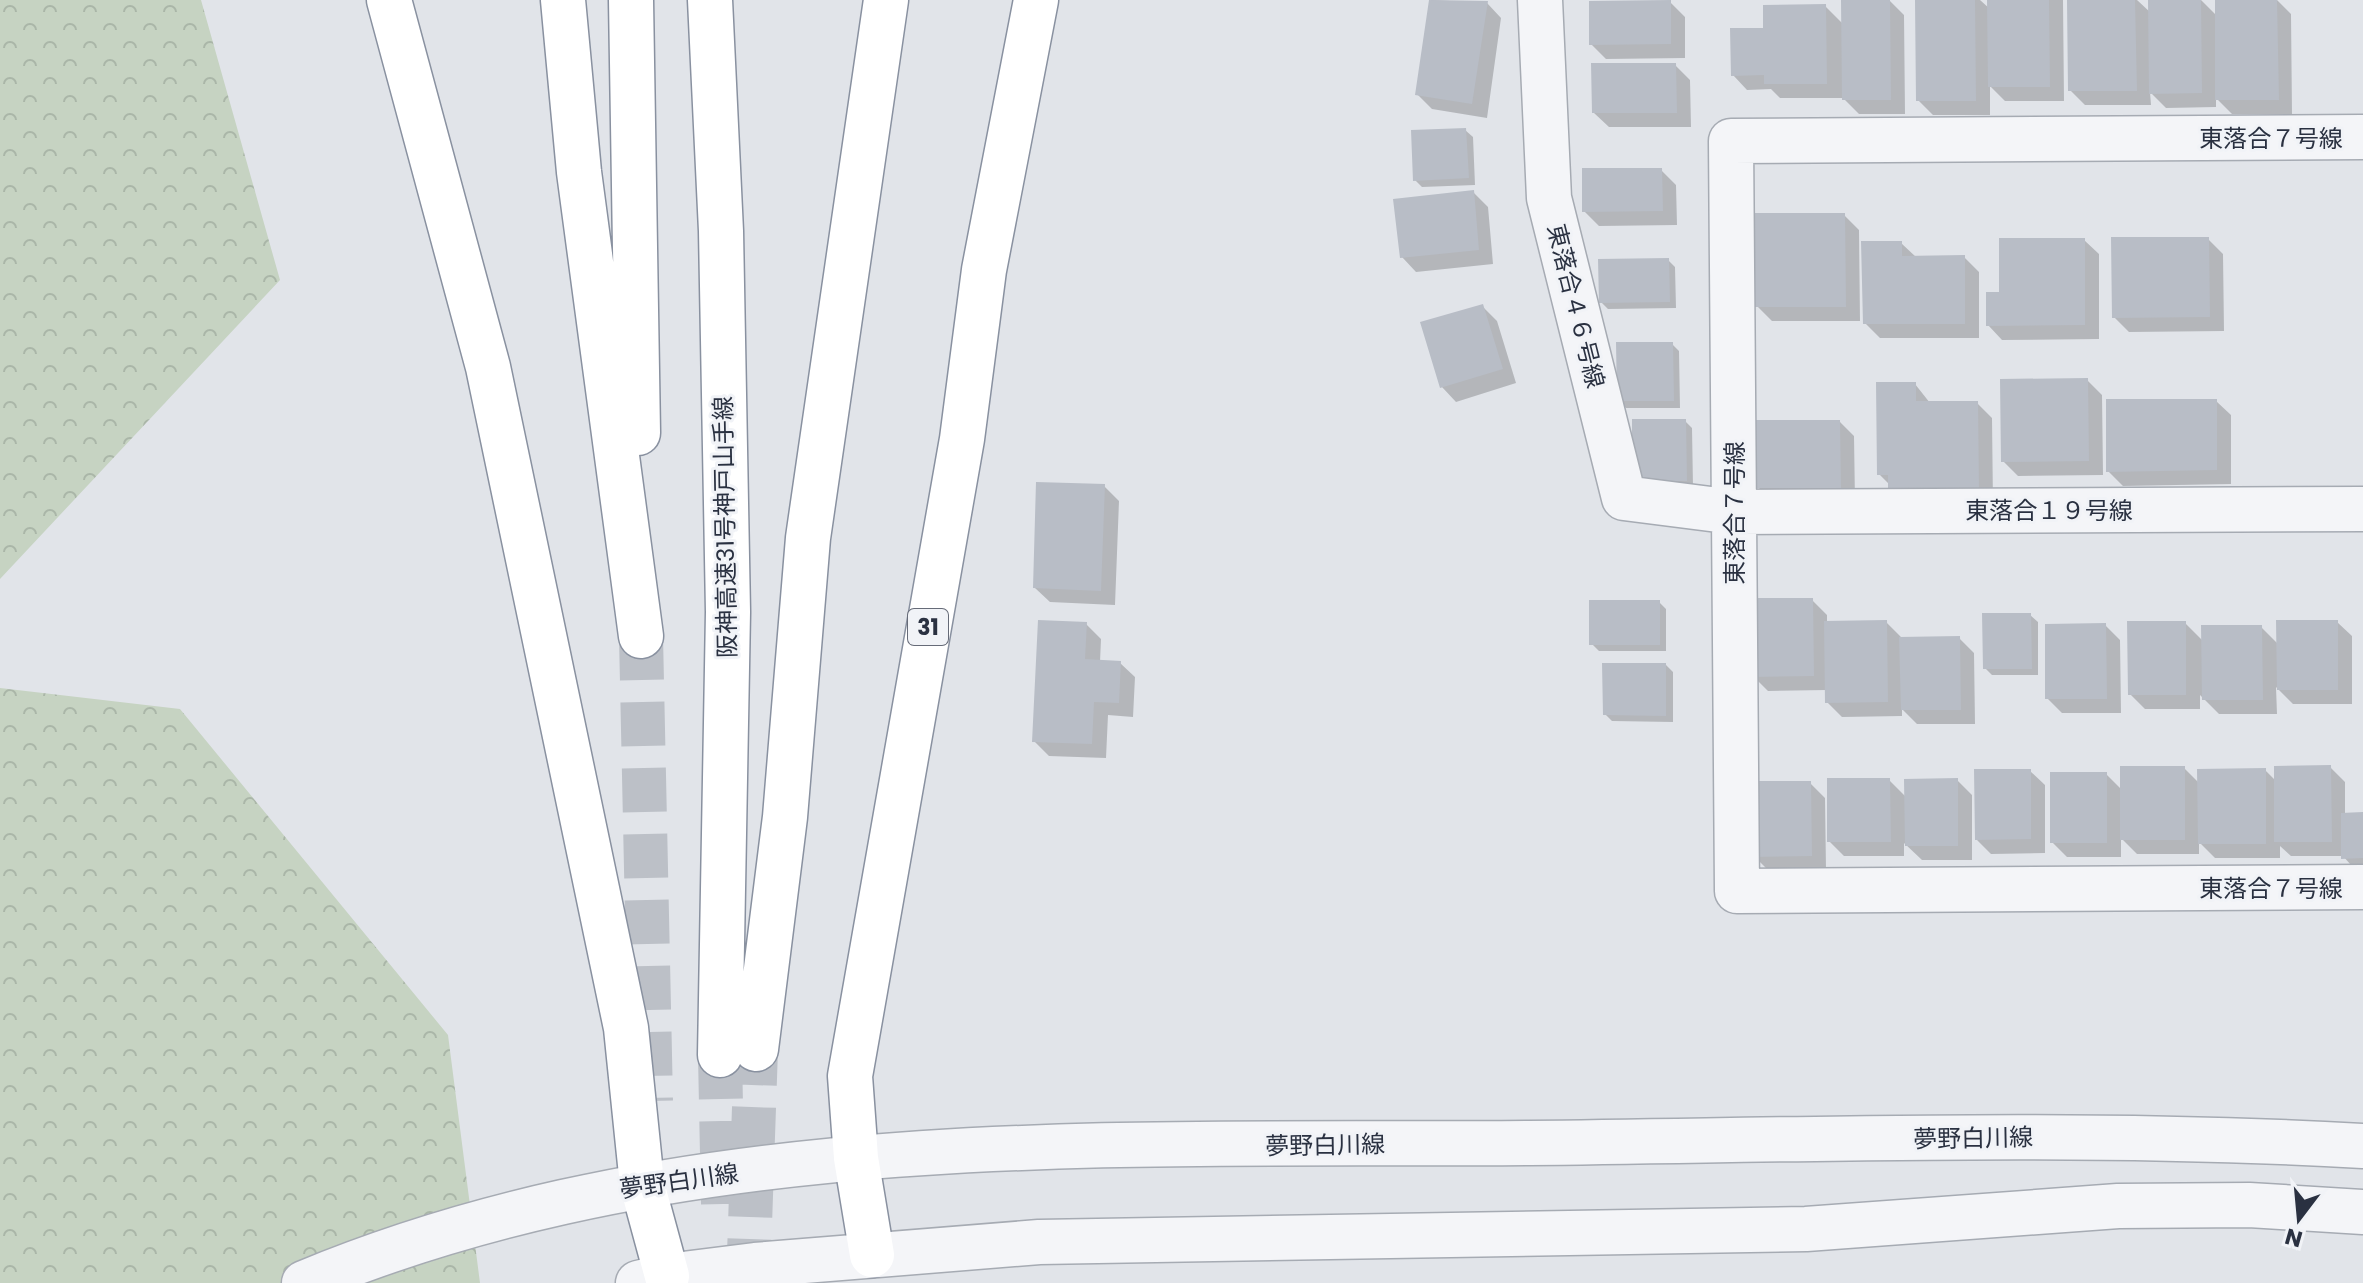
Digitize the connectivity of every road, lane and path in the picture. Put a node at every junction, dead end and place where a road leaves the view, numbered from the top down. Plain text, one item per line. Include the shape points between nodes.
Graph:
1 (389, 0) edge
2 (563, 0) edge
3 (631, 0) edge
4 (710, 0) edge
5 (886, 0) edge
6 (1036, 0) edge
7 (1540, 0) edge
8 (2363, 137) edge
9 (2363, 509) edge
10 (1734, 512) junction
11 (2363, 887) edge
12 (2363, 1146) edge
13 (856, 1158) junction
14 (642, 1184) junction
15 (2363, 1212) edge
16 (872, 1255) junction
17 (652, 1279) edge
18 (304, 1283) edge

1 - 14 highway via 488,367 626,1028
2 - 3 highway via 579,172 641,636
4 - 5 highway, 阪神高速31号神戸山手線 via 721,231 738,1052 785,817 808,538
6 - 13 highway, 31 via 984,270 962,439 850,1076
7 - 10 street, 東落合４６号線 via 1549,198 1624,498
8 - 10 street, 東落合７号線 via 1731,141
9 - 10 street, 東落合１９号線
10 - 11 street, 東落合７号線 via 1737,891
12 - 13 street, 夢野白川線 via 2018,1137 1171,1146
13 - 14 street, 夢野白川線
13 - 16 highway, 31
14 - 17 highway
14 - 18 street, 夢野白川線 via 417,1242
15 - 16 street via 2249,1205 2118,1206 1806,1229 1039,1242
16 - 17 street

